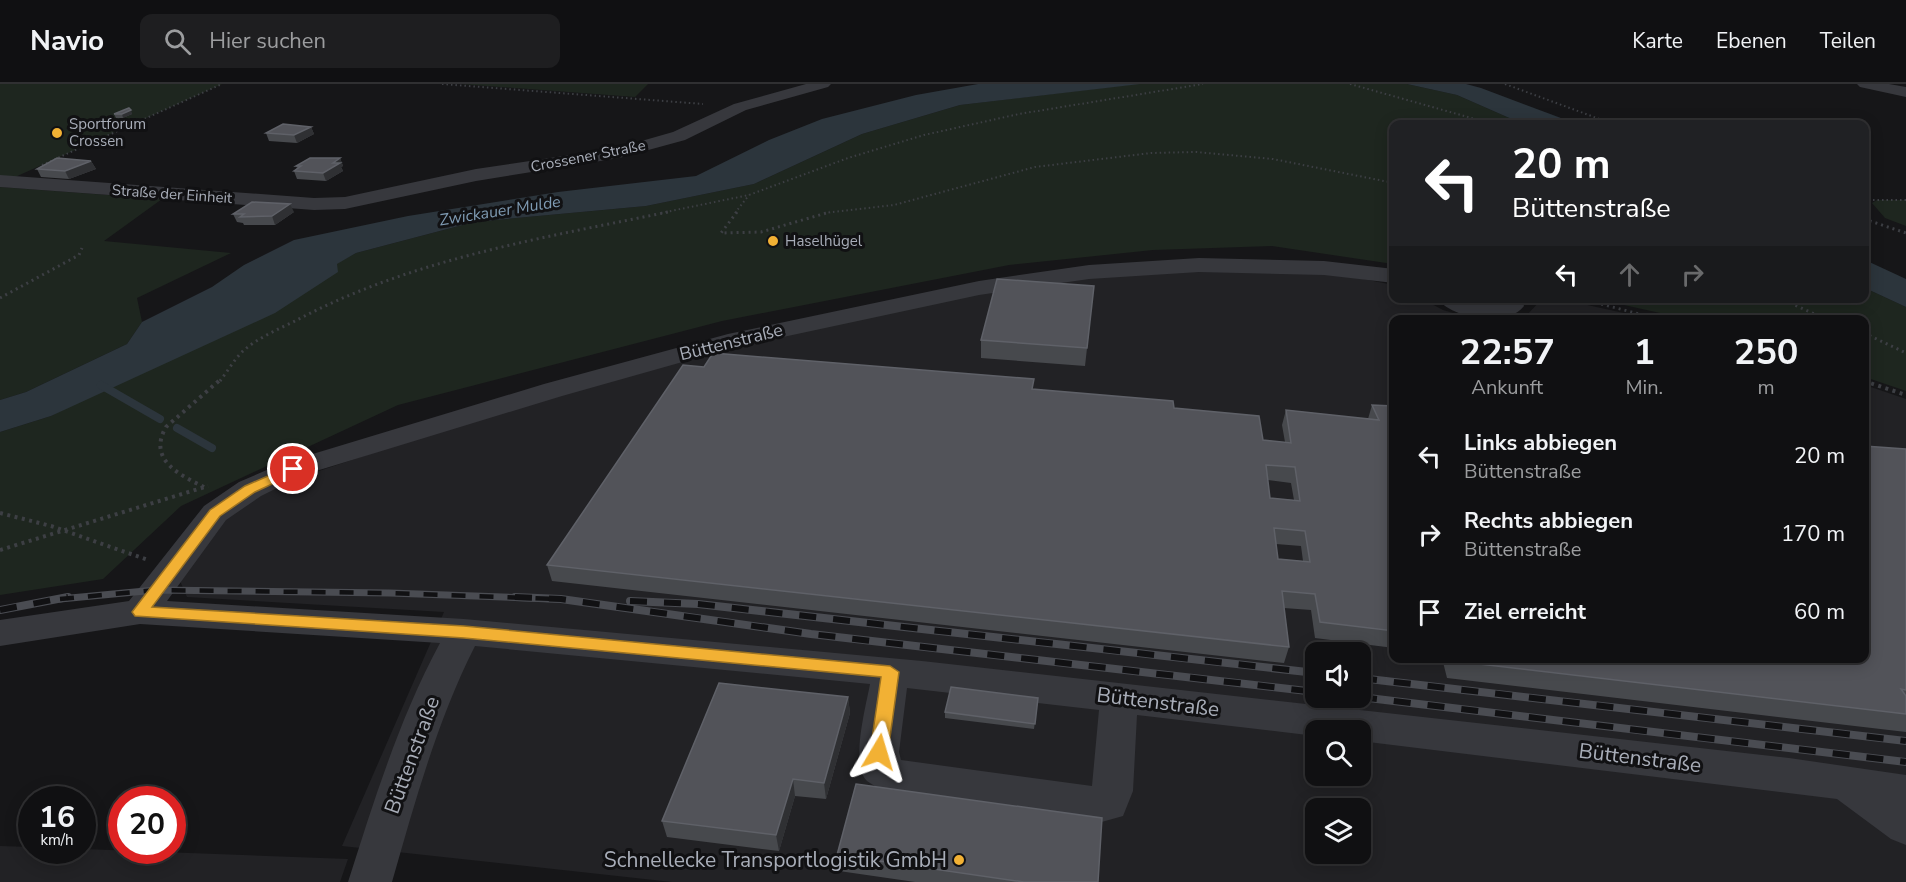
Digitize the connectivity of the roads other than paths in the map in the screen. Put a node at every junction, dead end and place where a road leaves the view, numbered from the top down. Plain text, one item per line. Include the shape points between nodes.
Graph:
1 (823, 84) edge
2 (1873, 85) edge
3 (1906, 92) edge
4 (2, 181) edge
5 (345, 203) joint
6 (1389, 275) edge
7 (1458, 303) edge
8 (1511, 303) edge
9 (140, 612) junction
10 (464, 632) junction
11 (0, 633) edge
12 (890, 672) junction
13 (1119, 697) junction
14 (1850, 785) junction
15 (1906, 792) edge
16 (1906, 826) edge
17 (370, 882) edge

1 - 5 street, Crossener Straße via 740,107 679,136 619,153 476,176
2 - 3 street
4 - 5 street, Straße der Einheit
6 - 9 street, Büttenstraße via 1324,268 1199,265 1089,272 979,288 728,341 293,469 250,489 215,513
7 - 8 street via 1492,312 1505,311
9 - 10 street, Büttenstraße
9 - 11 street, Büttenstraße
10 - 12 street, Büttenstraße
10 - 17 street, Büttenstraße via 443,670 409,753
12 - 13 street, Büttenstraße
12 - 13 street via 880,768 893,776 1098,805 1108,803 1112,791
13 - 14 street, Büttenstraße
14 - 15 street, Büttenstraße
14 - 16 street, Büttenstraße

